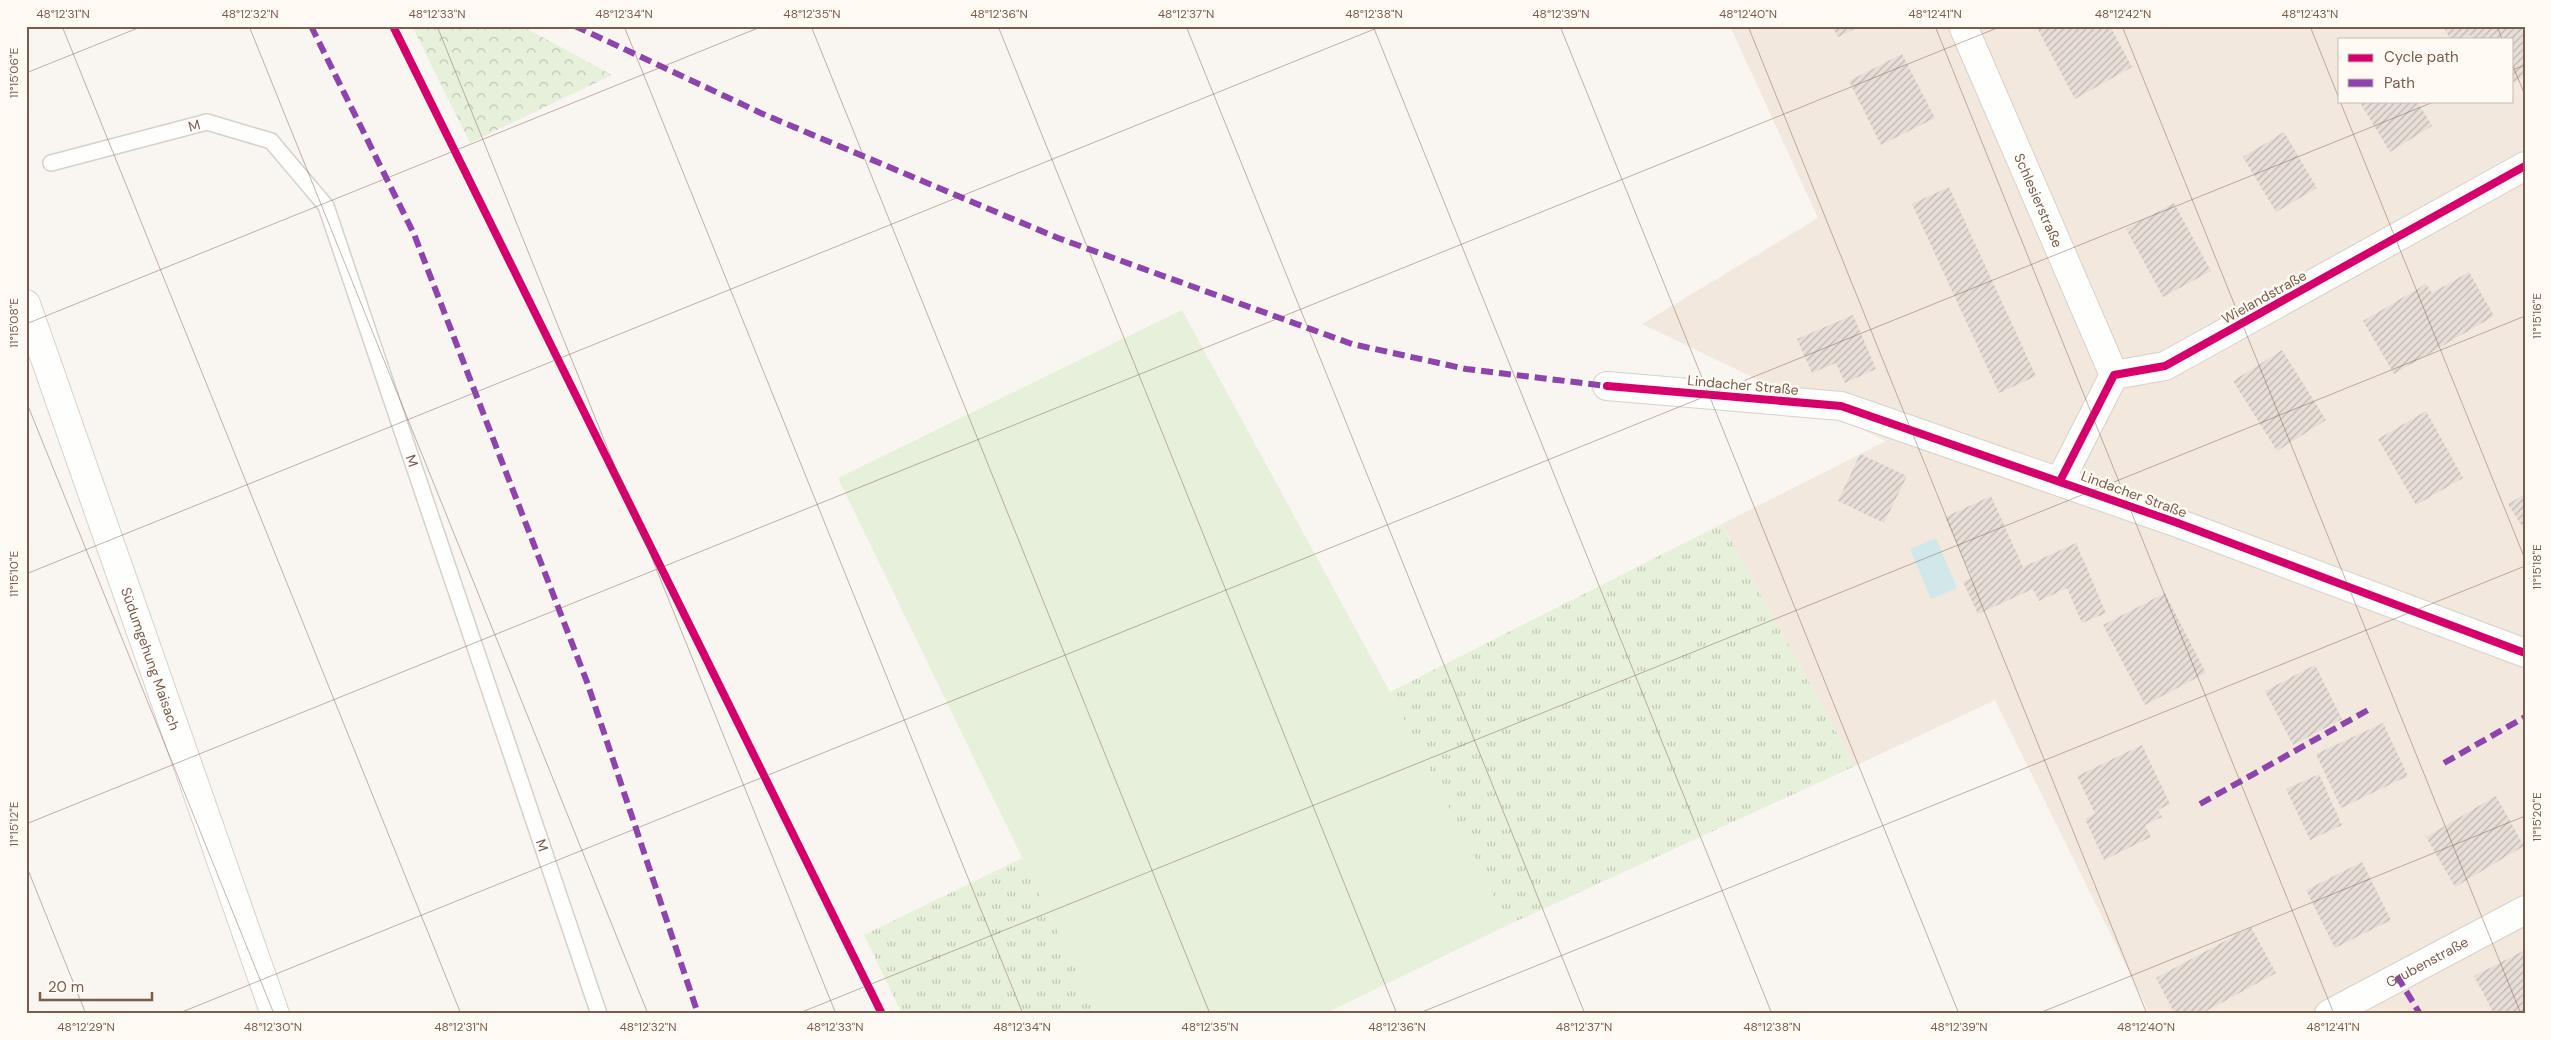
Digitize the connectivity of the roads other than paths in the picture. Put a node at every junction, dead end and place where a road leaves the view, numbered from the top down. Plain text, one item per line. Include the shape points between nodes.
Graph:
1 (1963, 26) edge
2 (51, 163) dead end
3 (2525, 166) edge
4 (26, 304) edge
5 (2114, 375) junction
6 (1606, 386) dead end
7 (2060, 481) junction
8 (2525, 653) edge
9 (2525, 910) edge
10 (275, 1014) edge
11 (600, 1014) edge
12 (2329, 1014) edge

1 - 5 street, Schlesierstraße
2 - 11 lane, M via 207,122 271,141 326,206
3 - 5 street, Wielandstraße via 2165,366
4 - 10 street, Südumgehung Maisach
5 - 7 street
6 - 7 street, Lindacher Straße via 1841,406
7 - 8 street, Lindacher Straße
9 - 12 street, Grubenstraße

